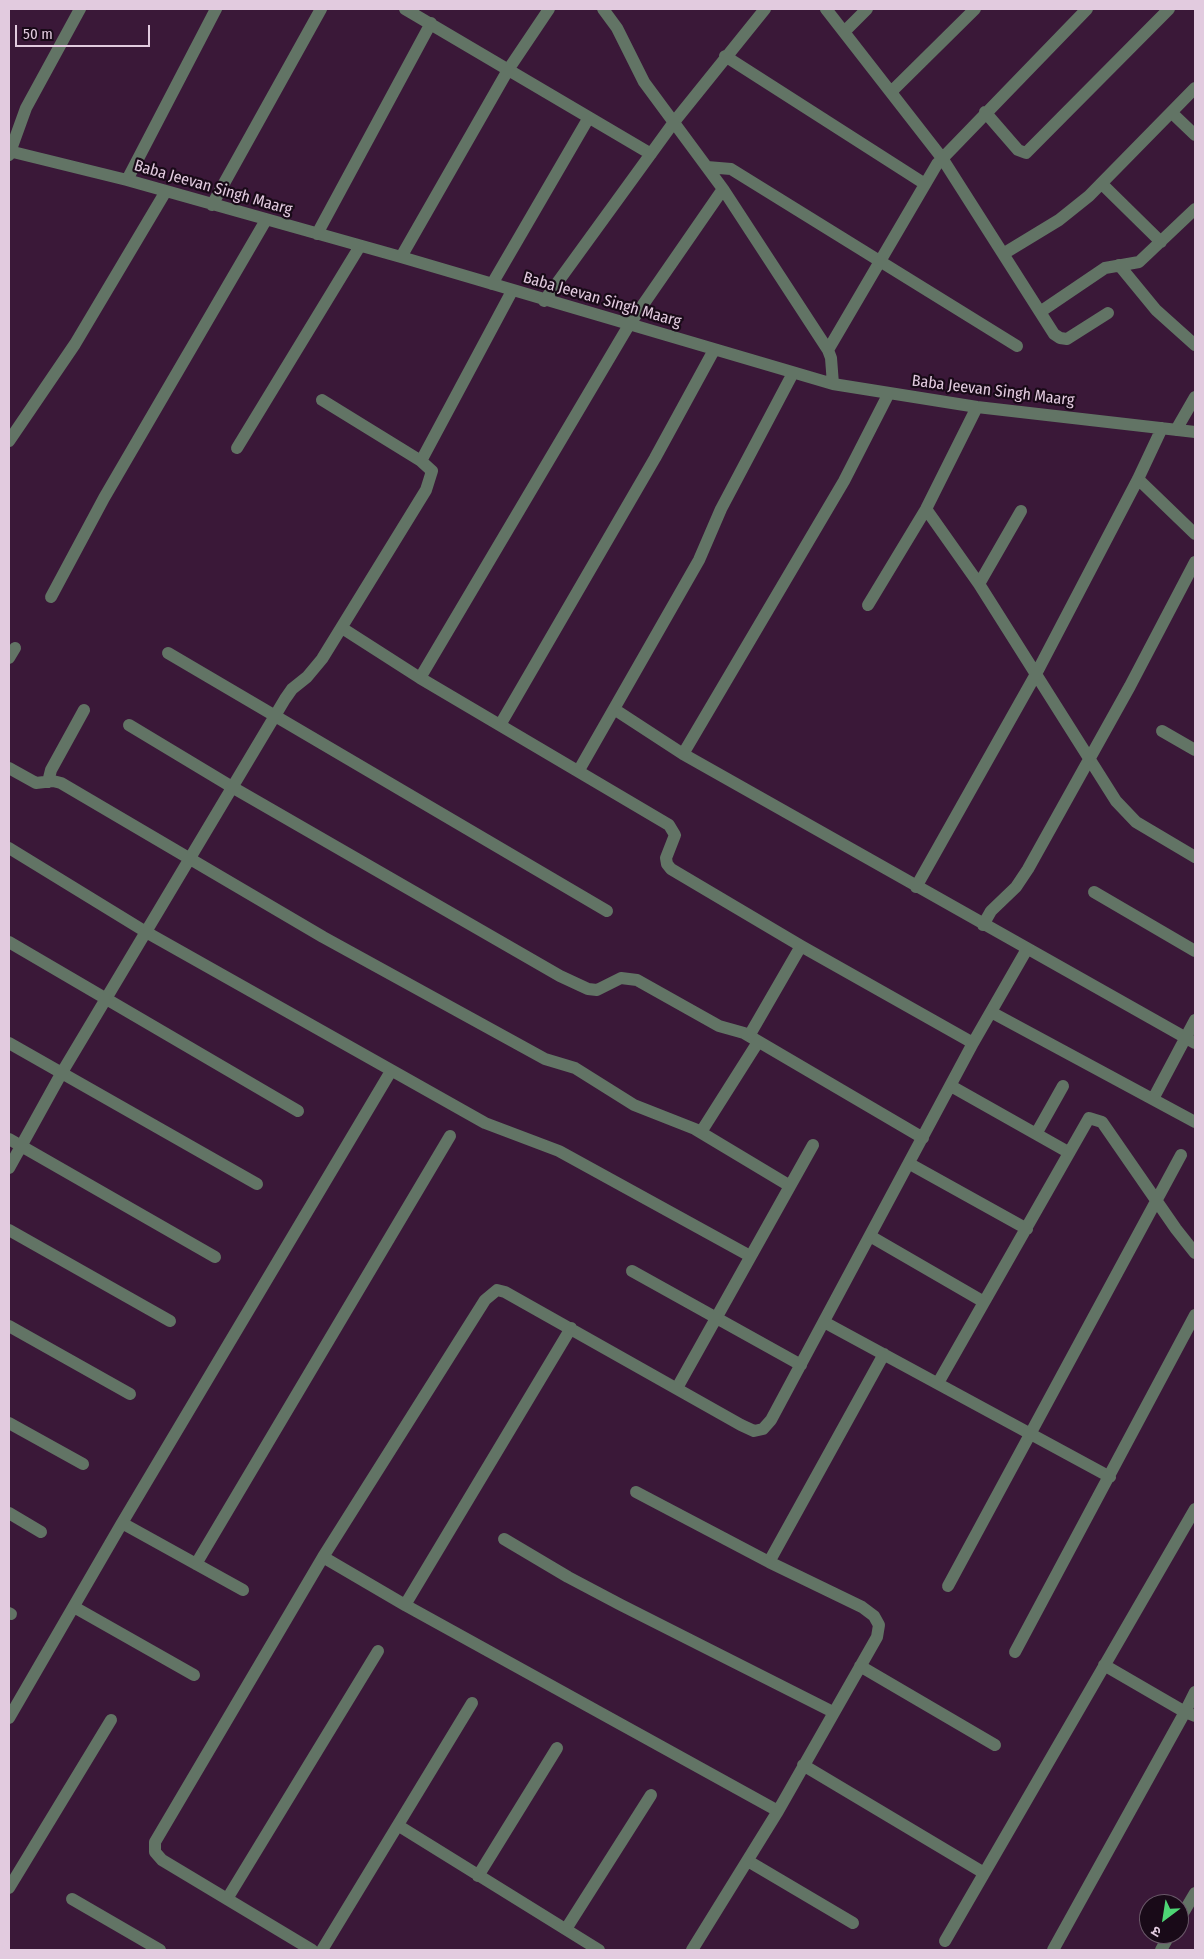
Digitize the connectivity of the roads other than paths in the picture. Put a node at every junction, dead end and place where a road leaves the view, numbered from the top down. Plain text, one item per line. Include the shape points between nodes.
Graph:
1 (80, 9) edge
2 (216, 9) edge
3 (322, 9) edge
4 (405, 9) edge
5 (549, 9) edge
6 (603, 9) edge
7 (765, 9) edge
8 (826, 9) edge
9 (867, 9) edge
10 (975, 9) edge
11 (1087, 9) edge
12 (1169, 9) edge
13 (431, 23) junction
14 (844, 32) junction
15 (725, 56) junction
16 (508, 70) junction
17 (1195, 88) edge
18 (891, 92) junction
19 (986, 112) junction
20 (1172, 113) junction
21 (588, 119) junction
22 (674, 122) junction
23 (1195, 135) edge
24 (9, 152) edge
25 (651, 154) junction
26 (942, 158) junction
27 (707, 167) junction
28 (127, 180) junction
29 (925, 184) junction
30 (1102, 184) junction
31 (723, 190) junction
32 (166, 191) junction
33 (212, 205) junction
34 (1195, 209) edge
35 (266, 220) junction
36 (317, 234) junction
37 (1161, 242) junction
38 (360, 246) junction
39 (1003, 254) junction
40 (401, 257) junction
41 (880, 261) junction
42 (1119, 265) junction
43 (492, 284) junction
44 (512, 291) junction
45 (544, 301) junction
46 (1040, 312) junction
47 (1108, 313) dead end
48 (629, 325) junction
49 (1195, 345) edge
50 (1017, 346) dead end
51 (714, 350) junction
52 (828, 350) junction
53 (793, 373) junction
54 (833, 384) junction
55 (889, 393) junction
56 (1195, 397) edge
57 (322, 400) dead end
58 (977, 407) junction
59 (1162, 428) junction
60 (1176, 430) junction
61 (1195, 432) edge
62 (9, 441) edge
63 (237, 448) dead end
64 (421, 460) junction
65 (1138, 479) junction
66 (926, 509) junction
67 (1021, 511) dead end
68 (1195, 534) edge
69 (1195, 562) edge
70 (979, 584) junction
71 (51, 597) dead end
72 (868, 605) dead end
73 (342, 628) junction
74 (168, 653) dead end
75 (1036, 674) junction
76 (420, 678) junction
77 (614, 709) junction
78 (84, 710) dead end
79 (274, 716) junction
80 (129, 725) dead end
81 (500, 725) junction
82 (1162, 731) dead end
83 (1195, 750) edge
84 (683, 754) junction
85 (1089, 758) junction
86 (9, 768) edge
87 (578, 770) junction
88 (48, 782) junction
89 (232, 787) junction
90 (9, 848) edge
91 (1195, 857) edge
92 (190, 858) junction
93 (916, 887) junction
94 (1094, 892) dead end
95 (607, 911) dead end
96 (983, 925) junction
97 (146, 932) junction
98 (9, 942) edge
99 (801, 946) junction
100 (1027, 949) junction
101 (1195, 951) edge
102 (106, 999) junction
103 (991, 1012) junction
104 (1195, 1020) edge
105 (753, 1039) junction
106 (1190, 1040) edge
107 (9, 1043) edge
108 (973, 1043) junction
109 (391, 1071) junction
110 (61, 1074) junction
111 (951, 1086) junction
112 (1063, 1086) dead end
113 (1153, 1099) junction
114 (298, 1111) dead end
115 (1195, 1122) edge
116 (701, 1132) junction
117 (1036, 1134) junction
118 (450, 1136) dead end
119 (923, 1138) junction
120 (9, 1139) edge
121 (813, 1145) dead end
122 (21, 1146) junction
123 (1068, 1152) junction
124 (1181, 1155) dead end
125 (910, 1164) junction
126 (9, 1168) edge
127 (257, 1184) dead end
128 (790, 1186) junction
129 (1156, 1202) junction
130 (1026, 1229) junction
131 (9, 1230) edge
132 (870, 1236) junction
133 (1195, 1254) edge
134 (215, 1256) dead end
135 (750, 1256) junction
136 (632, 1271) dead end
137 (984, 1302) junction
138 (1195, 1315) edge
139 (716, 1317) junction
140 (170, 1322) dead end
141 (824, 1322) junction
142 (9, 1326) edge
143 (570, 1328) junction
144 (884, 1354) junction
145 (801, 1365) junction
146 (938, 1383) junction
147 (677, 1388) junction
148 (130, 1394) dead end
149 (9, 1423) edge
150 (1031, 1433) junction
151 (83, 1464) dead end
152 (1110, 1477) junction
153 (636, 1492) dead end
154 (9, 1513) edge
155 (1194, 1513) edge
156 (122, 1523) junction
157 (41, 1532) dead end
158 (504, 1539) dead end
159 (323, 1557) junction
160 (769, 1562) junction
161 (196, 1564) junction
162 (948, 1586) dead end
163 (243, 1590) dead end
164 (404, 1604) junction
165 (74, 1607) junction
166 (378, 1651) dead end
167 (1014, 1652) dead end
168 (1104, 1665) junction
169 (860, 1666) junction
170 (194, 1676) dead end
171 (1195, 1692) edge
172 (472, 1703) dead end
173 (11, 1710) edge
174 (833, 1712) junction
175 (1190, 1714) edge
176 (111, 1720) dead end
177 (995, 1745) dead end
178 (557, 1748) dead end
179 (803, 1765) junction
180 (651, 1795) dead end
181 (778, 1811) junction
182 (399, 1826) junction
183 (748, 1861) junction
184 (984, 1872) junction
185 (478, 1876) junction
186 (9, 1888) edge
187 (72, 1899) dead end
188 (227, 1899) junction
189 (853, 1923) dead end
190 (566, 1929) junction
191 (944, 1941) dead end
192 (160, 1950) edge
193 (312, 1950) edge
194 (322, 1950) edge
195 (599, 1950) edge
196 (692, 1950) edge
197 (1053, 1950) edge

1 - 24 street via 34,92
2 - 28 street
3 - 33 street
4 - 13 street
5 - 16 street
6 - 22 street via 617,28 644,82
7 - 15 street
8 - 14 street
9 - 14 street
10 - 18 street
11 - 19 street
12 - 19 street via 1026,153 1018,150
13 - 16 street
13 - 36 street
14 - 18 street
15 - 22 street
15 - 29 street
16 - 21 street
16 - 40 street
17 - 20 street
18 - 26 street
19 - 26 street
20 - 23 street
20 - 30 street
21 - 25 street
21 - 43 street
22 - 25 street
22 - 27 street
24 - 28 street, Baba Jeevan Singh Maarg
25 - 45 street
26 - 29 street
26 - 39 street
27 - 31 street
27 - 41 street via 731,169
28 - 32 street, Baba Jeevan Singh Maarg
29 - 41 street
30 - 37 street
30 - 39 street via 1059,220
31 - 48 street
31 - 52 street
32 - 33 street, Baba Jeevan Singh Maarg
32 - 62 street via 75,344
33 - 35 street, Baba Jeevan Singh Maarg
34 - 37 street
35 - 36 street, Baba Jeevan Singh Maarg
35 - 71 street via 104,498
36 - 38 street, Baba Jeevan Singh Maarg
37 - 42 street via 1139,262
38 - 40 street, Baba Jeevan Singh Maarg
38 - 63 street
39 - 46 street
40 - 43 street, Baba Jeevan Singh Maarg
41 - 50 street
41 - 52 street
42 - 46 street via 1096,273
42 - 49 street via 1156,310
43 - 44 street, Baba Jeevan Singh Maarg
44 - 45 street, Baba Jeevan Singh Maarg
44 - 64 street
45 - 48 street, Baba Jeevan Singh Maarg
46 - 47 street via 1054,334 1066,339
48 - 51 street, Baba Jeevan Singh Maarg
48 - 76 street
51 - 53 street, Baba Jeevan Singh Maarg
51 - 81 street
52 - 54 street
53 - 54 street, Baba Jeevan Singh Maarg
53 - 77 street via 721,509 699,560
54 - 55 street, Baba Jeevan Singh Maarg
55 - 58 street, Baba Jeevan Singh Maarg
55 - 84 street via 848,472
56 - 60 street
57 - 64 street
58 - 59 street, Baba Jeevan Singh Maarg
58 - 66 street
59 - 60 street, Baba Jeevan Singh Maarg
59 - 65 street
60 - 61 street, Baba Jeevan Singh Maarg
64 - 73 street via 432,471 430,482
65 - 68 street
65 - 75 street
66 - 70 street
66 - 72 street
67 - 70 street
69 - 85 street
70 - 75 street
73 - 76 street
73 - 79 street via 314,669 292,689
74 - 79 street
75 - 85 street
75 - 93 street
76 - 81 street
77 - 84 street
77 - 87 street
78 - 88 street via 51,770
79 - 89 street
79 - 95 street
80 - 89 street
81 - 87 street
82 - 83 street
84 - 93 street
85 - 91 street via 1125,813
85 - 96 street via 1022,879 991,911
86 - 88 street via 36,783
87 - 99 street via 669,825 675,835 666,858 671,869
88 - 92 street via 61,783
89 - 92 street
89 - 105 street via 560,976 597,990 621,978 637,980 720,1026
90 - 97 street
92 - 97 street
92 - 116 street via 323,937 521,1046 555,1063 583,1072 641,1108
93 - 96 street
94 - 101 street
96 - 100 street
97 - 102 street
97 - 109 street
98 - 102 street
99 - 105 street
99 - 108 street
100 - 103 street
100 - 106 street
102 - 110 street
102 - 114 street
103 - 108 street
103 - 113 street
104 - 106 street
105 - 116 street
105 - 119 street
106 - 113 street
107 - 110 street
108 - 111 street
109 - 135 street via 495,1128 559,1152
109 - 156 street
110 - 122 street
110 - 127 street
111 - 117 street
111 - 119 street
112 - 117 street
113 - 115 street
116 - 128 street
117 - 123 street
118 - 161 street
119 - 125 street
120 - 122 street
121 - 128 street
122 - 126 street
122 - 134 street
123 - 129 street via 1086,1120 1098,1119
123 - 130 street
124 - 129 street
125 - 130 street
125 - 132 street
128 - 135 street
129 - 133 street
129 - 150 street
130 - 137 street
131 - 140 street
132 - 137 street
132 - 141 street
135 - 139 street
136 - 139 street
137 - 146 street
138 - 152 street
139 - 145 street
139 - 147 street
141 - 144 street
141 - 145 street
142 - 148 street
143 - 147 street
143 - 159 street via 504,1292 497,1290 490,1294
143 - 164 street
144 - 146 street
144 - 160 street
145 - 147 street via 771,1420 762,1429 754,1431
146 - 150 street
149 - 151 street
150 - 152 street
150 - 162 street
152 - 167 street
153 - 160 street
154 - 157 street
155 - 168 street
156 - 161 street
156 - 165 street
158 - 174 street via 606,1597
159 - 164 street
159 - 188 street via 155,1842 155,1852 162,1860
160 - 169 street via 874,1616 879,1625 877,1637
161 - 163 street
164 - 181 street
165 - 170 street
165 - 173 street
166 - 188 street
168 - 175 street
168 - 184 street
169 - 174 street
169 - 177 street
171 - 175 street
172 - 182 street
174 - 179 street
175 - 197 street
176 - 186 street
178 - 185 street
179 - 181 street
179 - 184 street
180 - 190 street
181 - 183 street
182 - 185 street
182 - 194 street
183 - 189 street
183 - 196 street
184 - 191 street
185 - 190 street
187 - 192 street
188 - 193 street
190 - 195 street

